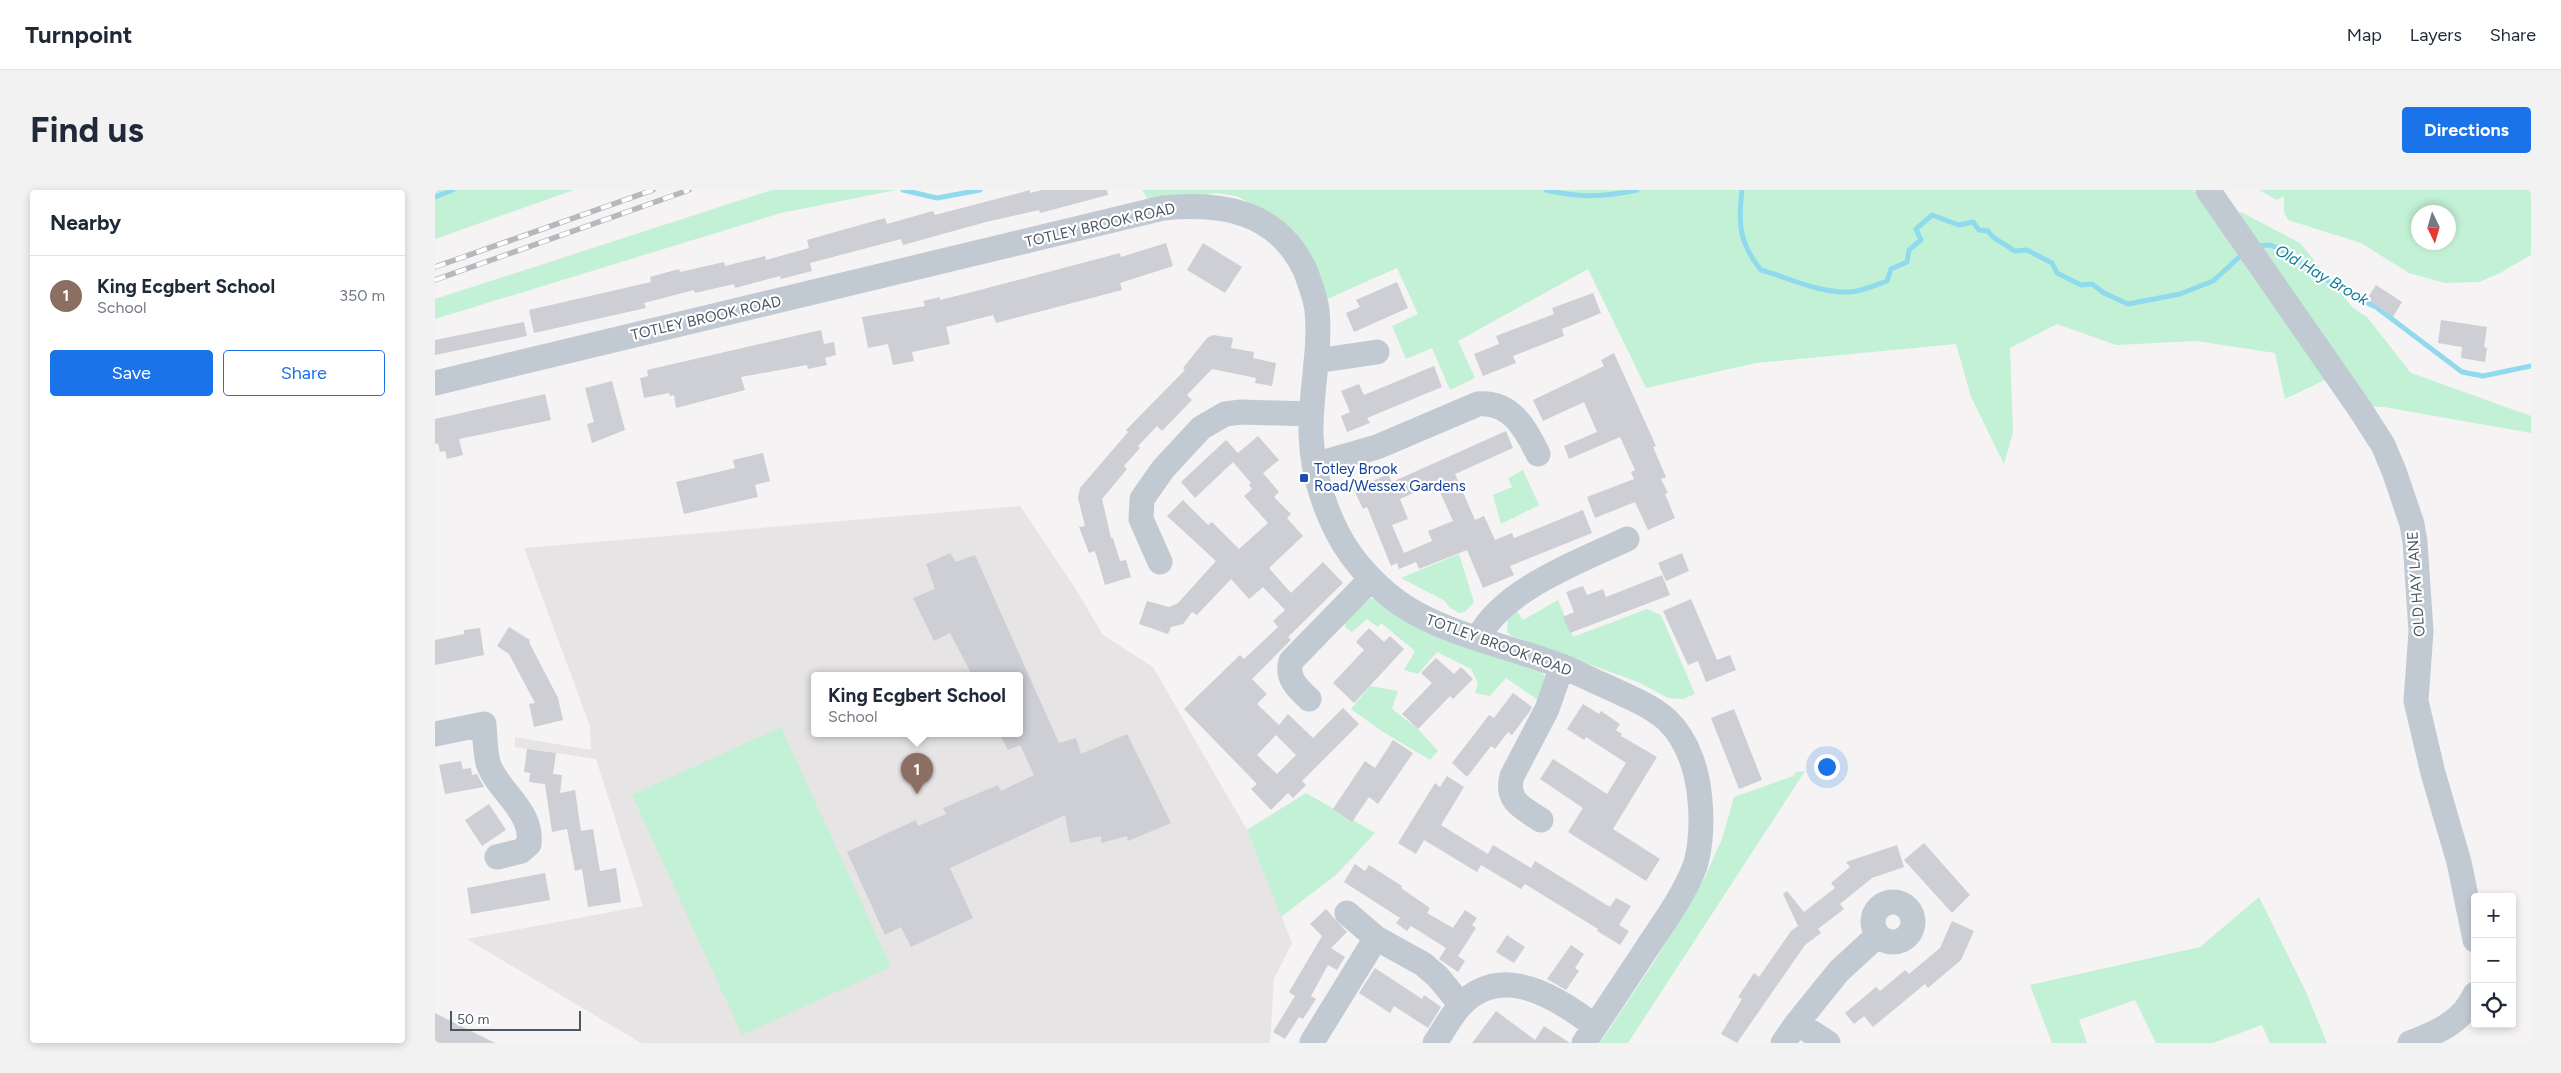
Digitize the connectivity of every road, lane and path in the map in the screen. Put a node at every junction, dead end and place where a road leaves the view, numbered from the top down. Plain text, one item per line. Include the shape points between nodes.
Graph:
1 (2208, 190) edge
2 (1377, 352) dead end
3 (1316, 361) junction
4 (435, 383) edge
5 (1311, 414) junction
6 (1538, 454) dead end
7 (1314, 465) junction
8 (1627, 540) dead end
9 (1160, 562) dead end
10 (1371, 579) junction
11 (1478, 638) junction
12 (1562, 666) junction
13 (1309, 699) dead end
14 (435, 734) edge
15 (1541, 820) dead end
16 (497, 858) dead end
17 (1347, 913) dead end
18 (1877, 936) dead end
19 (1376, 938) junction
20 (2475, 938) edge
21 (2471, 1001) edge
22 (1461, 1005) junction
23 (1797, 1023) junction
24 (1590, 1035) edge
25 (1312, 1042) edge
26 (1435, 1043) edge
27 (1783, 1043) edge
28 (1828, 1043) edge
29 (2410, 1043) edge

1 - 20 street, OLD HAY LANE via 2383,445 2407,507 2415,542 2421,631 2416,701 2459,862
2 - 3 street
3 - 4 street, TOTLEY BROOK ROAD via 1317,308 1311,284 1290,245 1273,228 1255,218 1234,210 1196,204 1163,208
3 - 5 street, TOTLEY BROOK ROAD
5 - 7 street, TOTLEY BROOK ROAD
5 - 9 street via 1241,412 1213,419 1201,428 1163,469 1142,499 1141,519
6 - 7 street via 1522,423 1498,405 1489,403 1478,404 1377,447
7 - 10 street, TOTLEY BROOK ROAD via 1338,534
8 - 11 street via 1519,595 1494,615
10 - 11 street, TOTLEY BROOK ROAD via 1408,609
10 - 13 street via 1291,661 1290,675
11 - 12 street, TOTLEY BROOK ROAD
12 - 15 street via 1547,709 1508,788 1521,807
12 - 24 street, TOTLEY BROOK ROAD via 1650,706 1669,721 1693,764 1700,800 1696,863 1688,881
14 - 16 street via 484,724 488,763 523,815 530,834 529,844 521,851
17 - 19 street
18 - 23 street via 1839,971
19 - 22 street via 1423,964
19 - 25 street
21 - 29 street via 2451,1024
22 - 24 street via 1483,990 1498,986 1534,989 1561,1001
22 - 26 street
23 - 27 street
23 - 28 street

